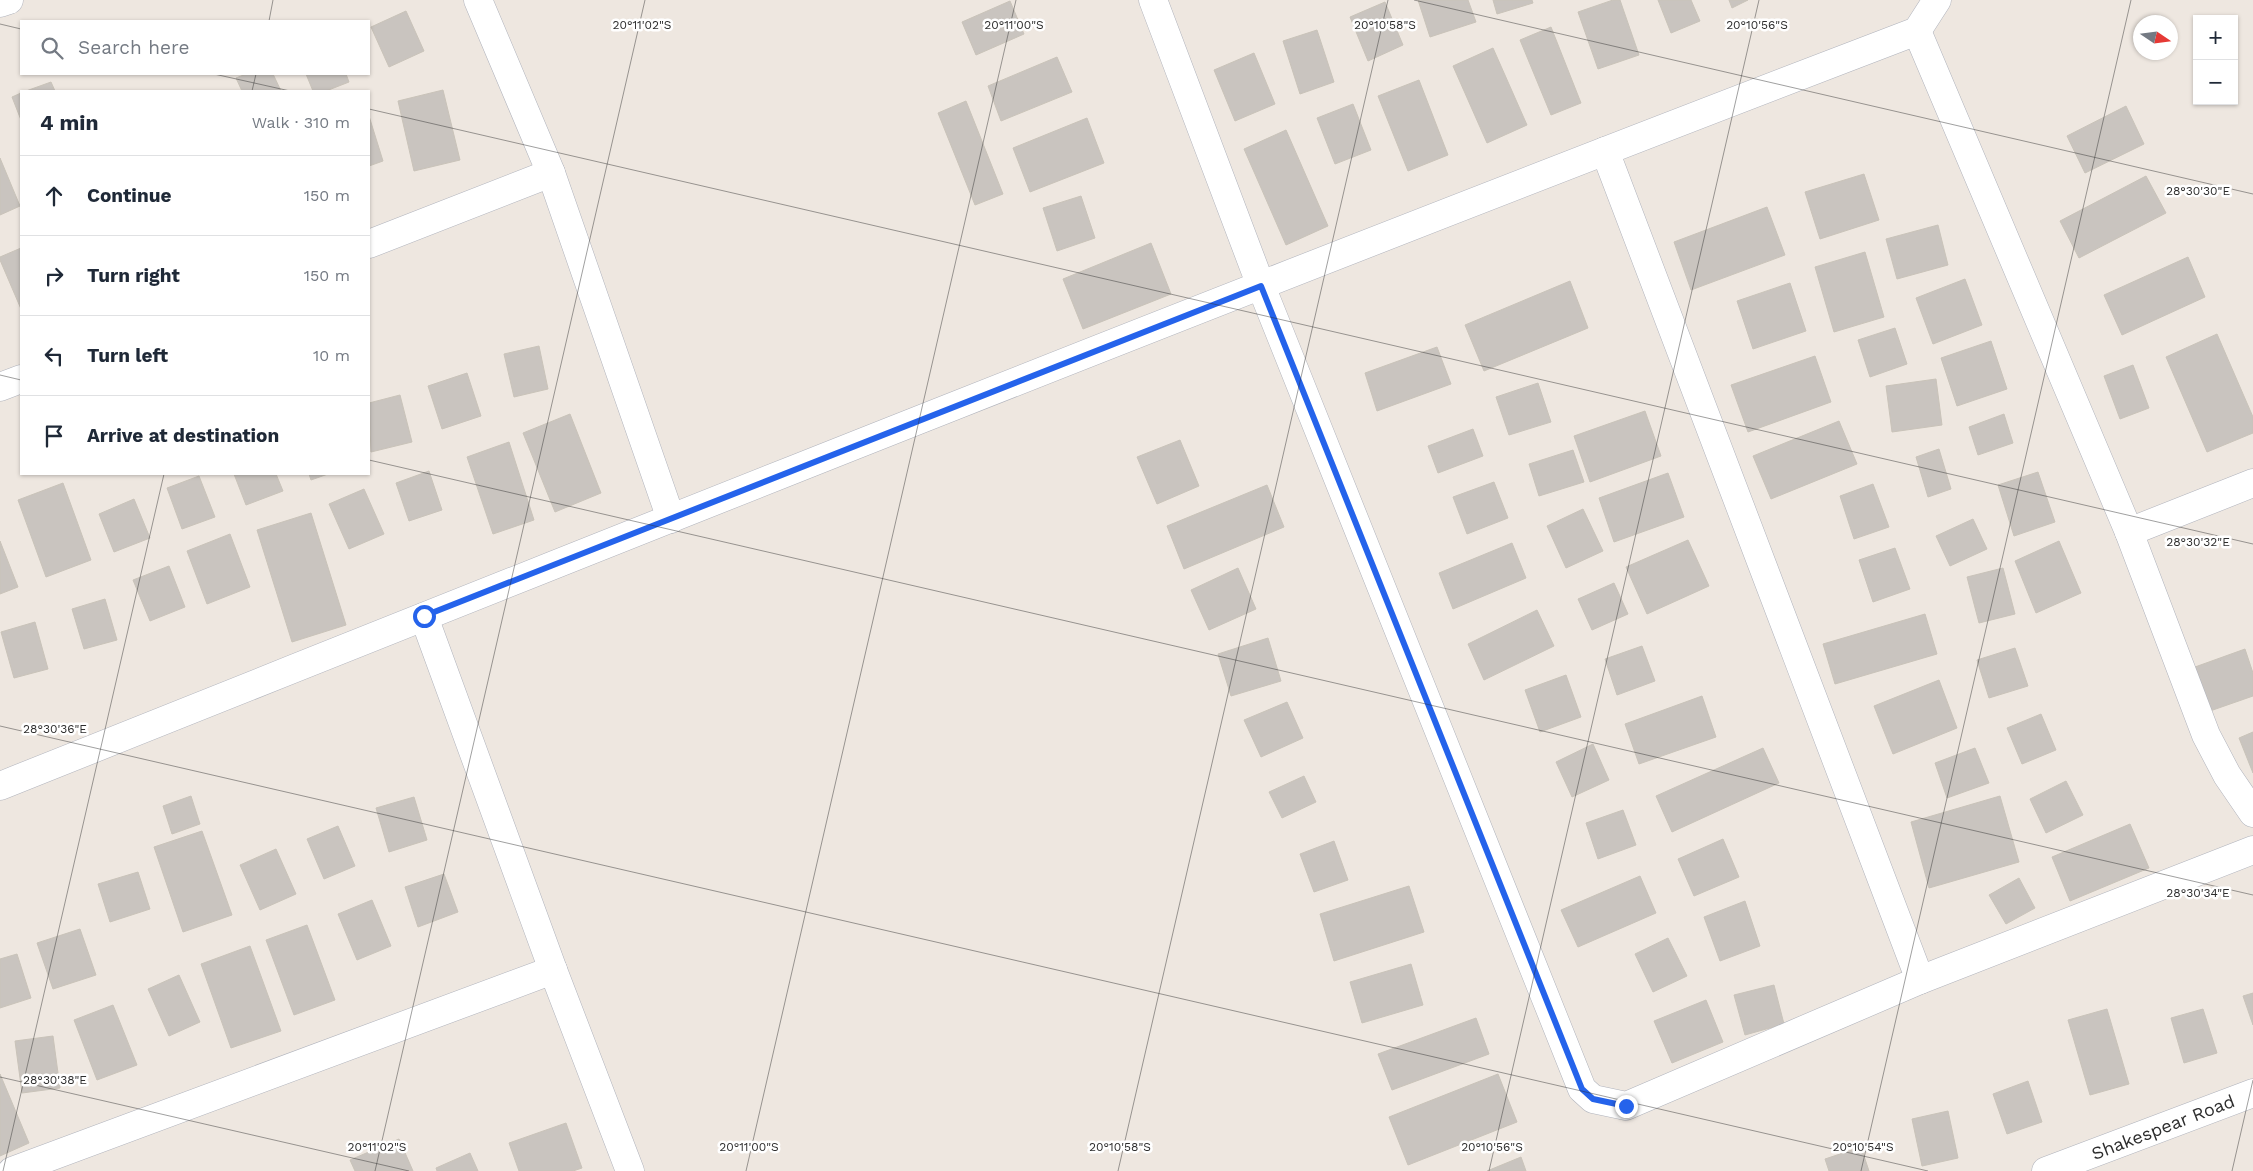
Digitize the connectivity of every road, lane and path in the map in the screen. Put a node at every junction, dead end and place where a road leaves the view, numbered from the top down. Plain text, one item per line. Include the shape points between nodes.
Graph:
1 (9, 0) edge
2 (478, 0) edge
3 (1153, 0) edge
4 (1938, 0) edge
5 (0, 4) edge
6 (1918, 32) junction
7 (1605, 151) junction
8 (551, 173) junction
9 (370, 244) edge
10 (1261, 286) junction
11 (20, 379) edge
12 (0, 387) edge
13 (2253, 483) edge
14 (671, 519) junction
15 (2129, 532) junction
16 (424, 616) junction
17 (0, 786) edge
18 (2253, 813) edge
19 (2253, 850) edge
20 (553, 970) junction
21 (1920, 980) junction
22 (2253, 1093) edge
23 (12, 1171) edge
24 (630, 1171) edge
25 (2046, 1171) edge

1 - 5 street
2 - 8 street
3 - 10 street
4 - 6 street
6 - 7 street
6 - 15 street
7 - 10 street
7 - 21 street
8 - 9 street
8 - 14 street
10 - 14 street
10 - 21 street via 1582,1089 1593,1099 1626,1106
11 - 12 street
13 - 15 street
14 - 16 street
15 - 18 street via 2206,735 2227,775
16 - 17 street
16 - 20 street
19 - 21 street
20 - 23 street
20 - 24 street
22 - 25 street, Shakespear Road

